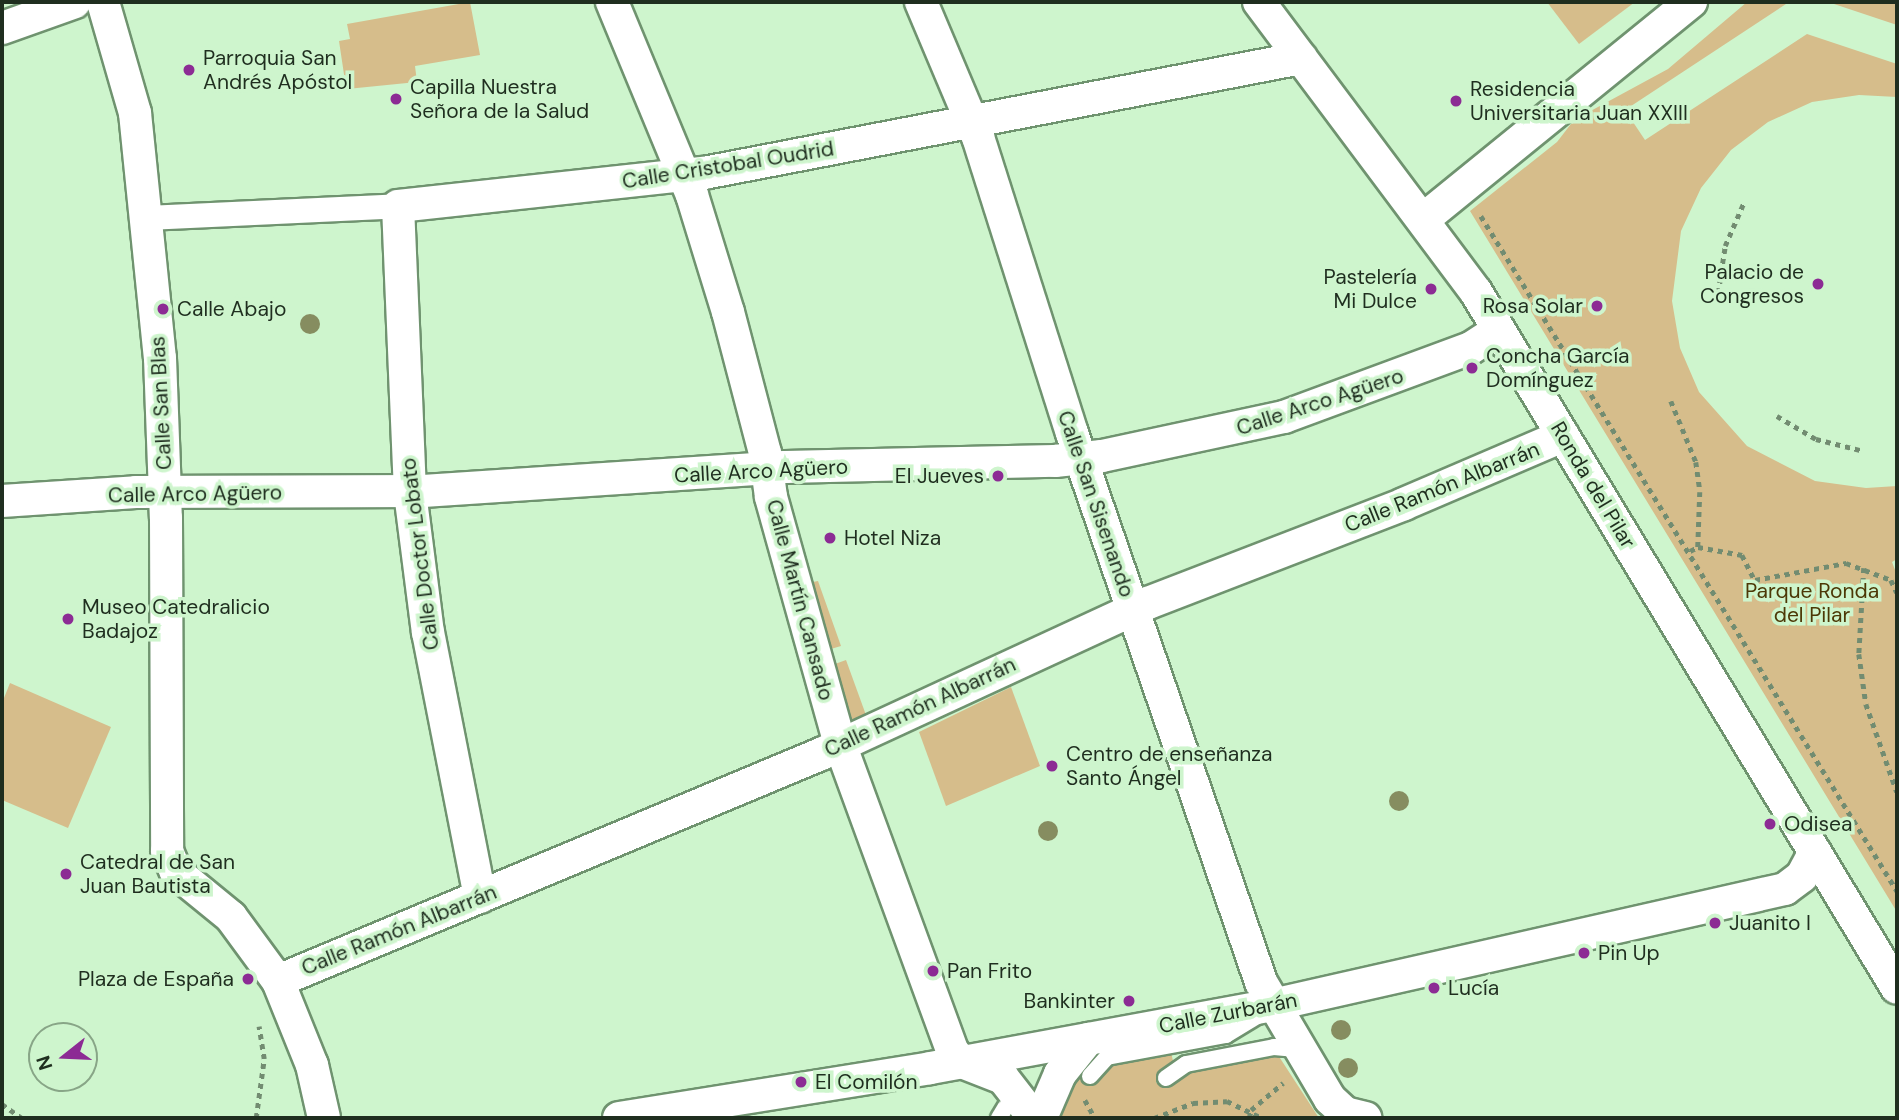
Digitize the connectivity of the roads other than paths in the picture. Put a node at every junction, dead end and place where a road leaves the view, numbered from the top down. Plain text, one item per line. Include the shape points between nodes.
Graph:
1 (75, 2) edge
2 (103, 2) edge
3 (612, 2) edge
4 (921, 2) edge
5 (1259, 2) edge
6 (1690, 2) edge
7 (2, 28) edge
8 (1301, 58) junction
9 (972, 122) junction
10 (683, 175) junction
11 (398, 206) junction
12 (148, 218) junction
13 (1424, 218) junction
14 (1499, 330) junction
15 (1563, 436) junction
16 (1080, 458) junction
17 (768, 471) junction
18 (410, 492) junction
19 (165, 494) junction
20 (2, 501) edge
21 (1133, 609) junction
22 (840, 744) junction
23 (1815, 852) junction
24 (480, 897) junction
25 (278, 981) junction
26 (1897, 988) edge
27 (1272, 1005) junction
28 (1088, 1039) junction
29 (1306, 1060) junction
30 (962, 1062) junction
31 (1090, 1076) dead end
32 (1166, 1078) dead end
33 (1013, 1115) edge
34 (324, 1118) edge
35 (619, 1118) edge
36 (1041, 1118) edge
37 (1365, 1118) edge

1 - 7 street
2 - 12 street, Calle San Blas via 135,113
3 - 10 street, Calle Martín Cansado
4 - 9 street, Calle San Sisenando
5 - 8 street, Ronda del Pilar
6 - 13 street
8 - 9 street, Calle Cristobal Oudrid
8 - 13 street, Ronda del Pilar
9 - 10 street, Calle Cristobal Oudrid
9 - 16 street, Calle San Sisenando
10 - 11 street, Calle Cristobal Oudrid
10 - 17 street, Calle Martín Cansado via 728,312
11 - 12 street, Calle Cristobal Oudrid via 367,211
11 - 18 street, Calle Doctor Lobato
12 - 19 street, Calle San Blas
13 - 14 street, Ronda del Pilar
14 - 15 street, Ronda del Pilar
14 - 16 street, Calle Arco Agüero via 1471,348 1284,417
15 - 21 street, Calle Ramón Albarrán via 1404,504
15 - 23 street, Ronda del Pilar
16 - 17 street, Calle Arco Agüero
16 - 21 street, Calle San Sisenando
17 - 18 street, Calle Arco Agüero
17 - 22 street, Calle Martín Cansado via 771,497
18 - 19 street, Calle Arco Agüero
18 - 24 street, Calle Doctor Lobato via 432,659
19 - 20 street, Calle Arco Agüero
19 - 25 street, Calle San Blas via 167,851 176,872 231,917
21 - 22 street, Calle Ramón Albarrán
21 - 27 street, Calle San Sisenando
22 - 24 street, Calle Ramón Albarrán
22 - 30 street, Calle Martín Cansado via 953,1052
23 - 26 street, Ronda del Pilar
23 - 27 street, Calle Zurbarán via 1802,876 1784,889
24 - 25 street, Calle Ramón Albarrán
25 - 34 street via 312,1065
27 - 28 street, Calle Zurbarán
27 - 29 street, Calle San Sisenando
27 - 31 lane via 1235,1032 1115,1055 1099,1062
28 - 30 street, Calle Zurbarán
28 - 36 street via 1060,1074
29 - 32 lane via 1274,1047 1186,1064
29 - 37 street, Calle San Sisenando via 1337,1106
30 - 33 street via 1003,1078
30 - 35 street, Calle Zurbarán

